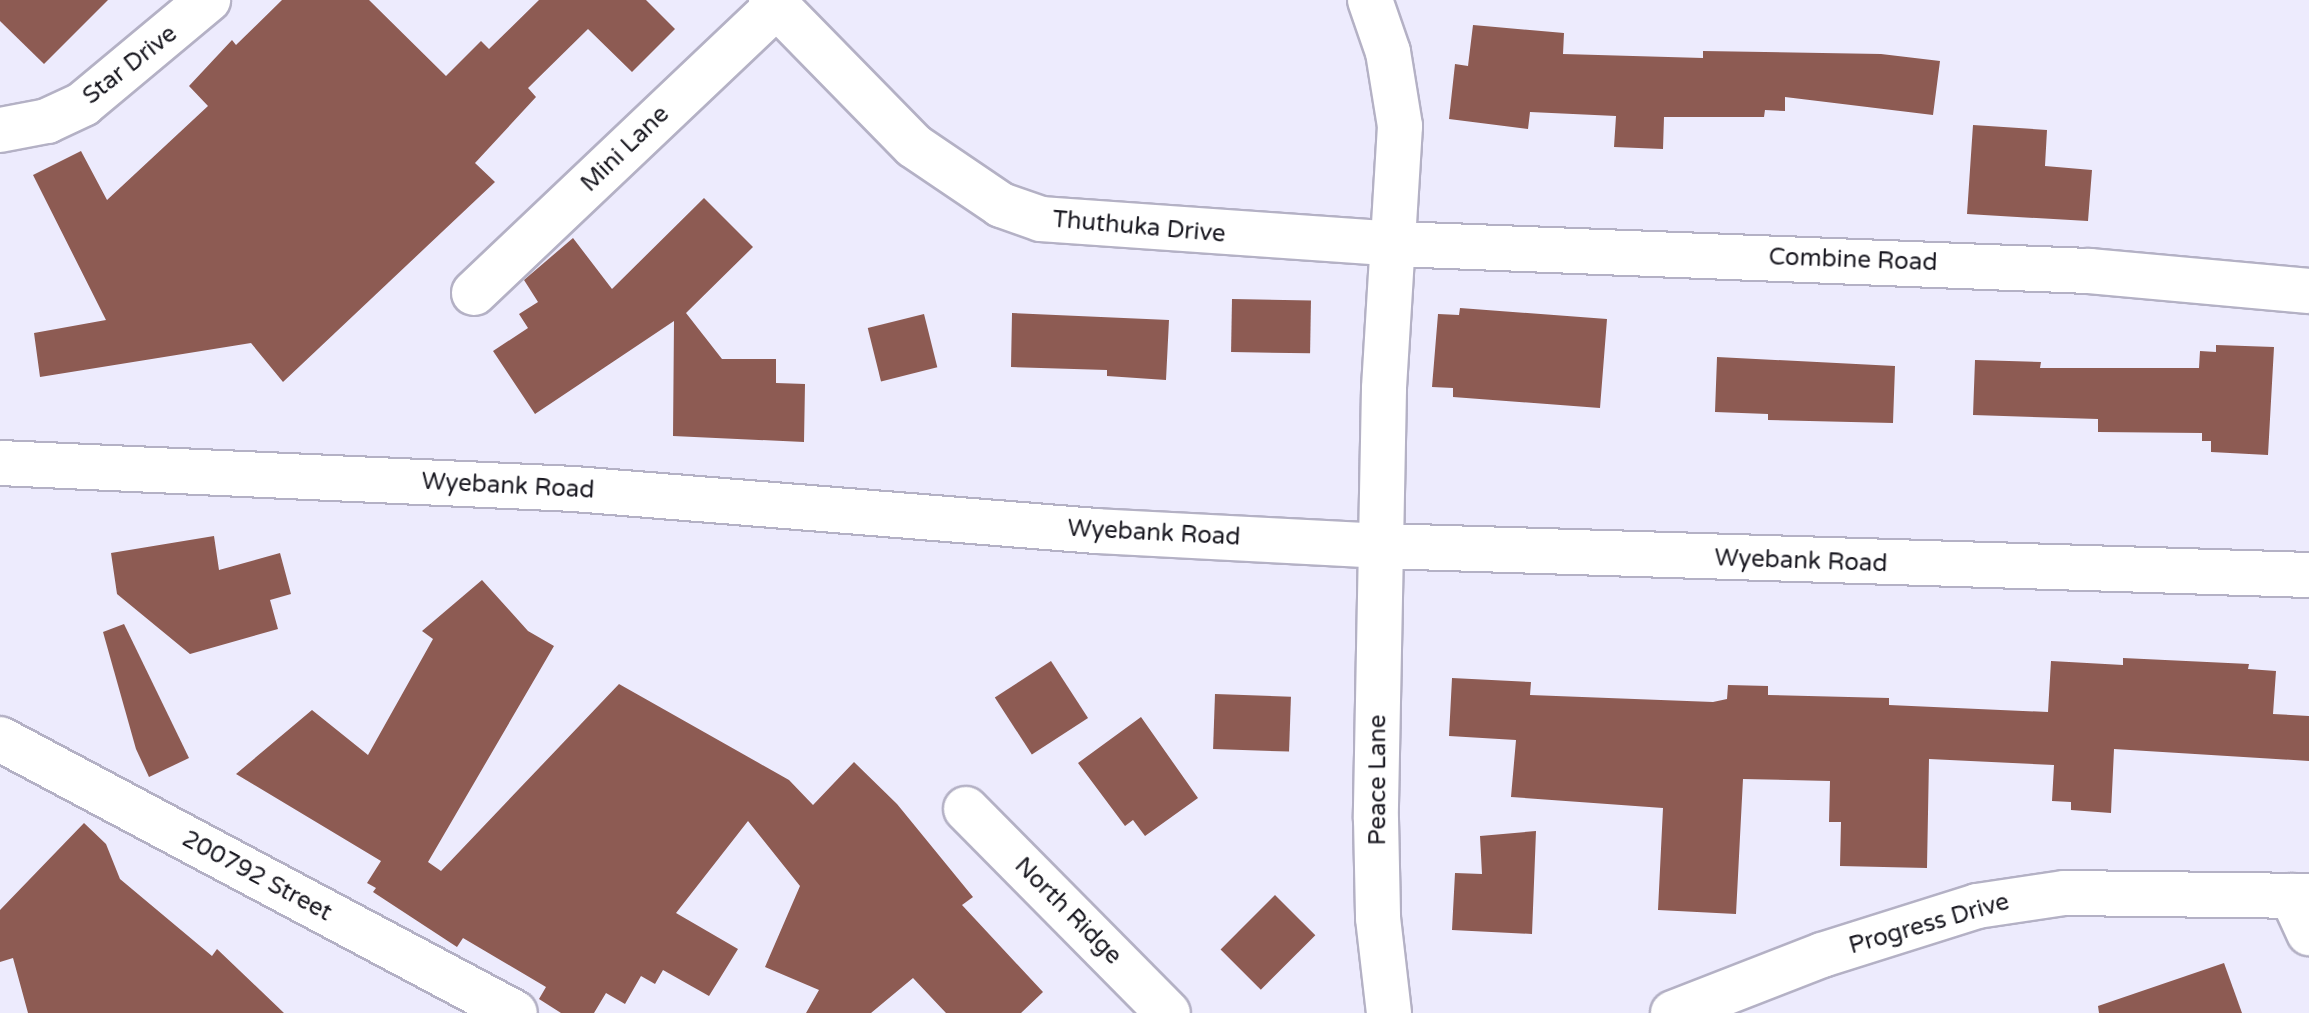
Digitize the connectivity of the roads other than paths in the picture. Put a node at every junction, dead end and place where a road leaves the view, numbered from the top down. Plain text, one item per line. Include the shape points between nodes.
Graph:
1 (208, 0) edge
2 (1370, 0) edge
3 (774, 3) edge
4 (0, 130) edge
5 (1396, 244) junction
6 (2309, 291) edge
7 (474, 293) dead end
8 (0, 463) edge
9 (1381, 546) junction
10 (2309, 575) edge
11 (0, 739) edge
12 (966, 809) dead end
13 (2303, 908) edge
14 (515, 1013) edge
15 (1168, 1013) edge
16 (1389, 1013) edge
17 (1673, 1013) edge

1 - 4 street, Star Drive via 83,104 47,121
2 - 5 street via 1388,52 1400,126
3 - 5 street, Thuthuka Drive via 914,146 1001,205 1041,219
3 - 7 street, Mini Lane
5 - 6 street, Combine Road via 2074,270
5 - 9 street via 1384,389
8 - 9 street, Wyebank Road via 574,489 1096,531
9 - 10 street, Wyebank Road
9 - 16 street, Peace Lane via 1376,833
11 - 14 street, 200792 Street
12 - 15 street, North Ridge
13 - 17 street, Progress Drive via 2064,893 1977,906 1822,955

